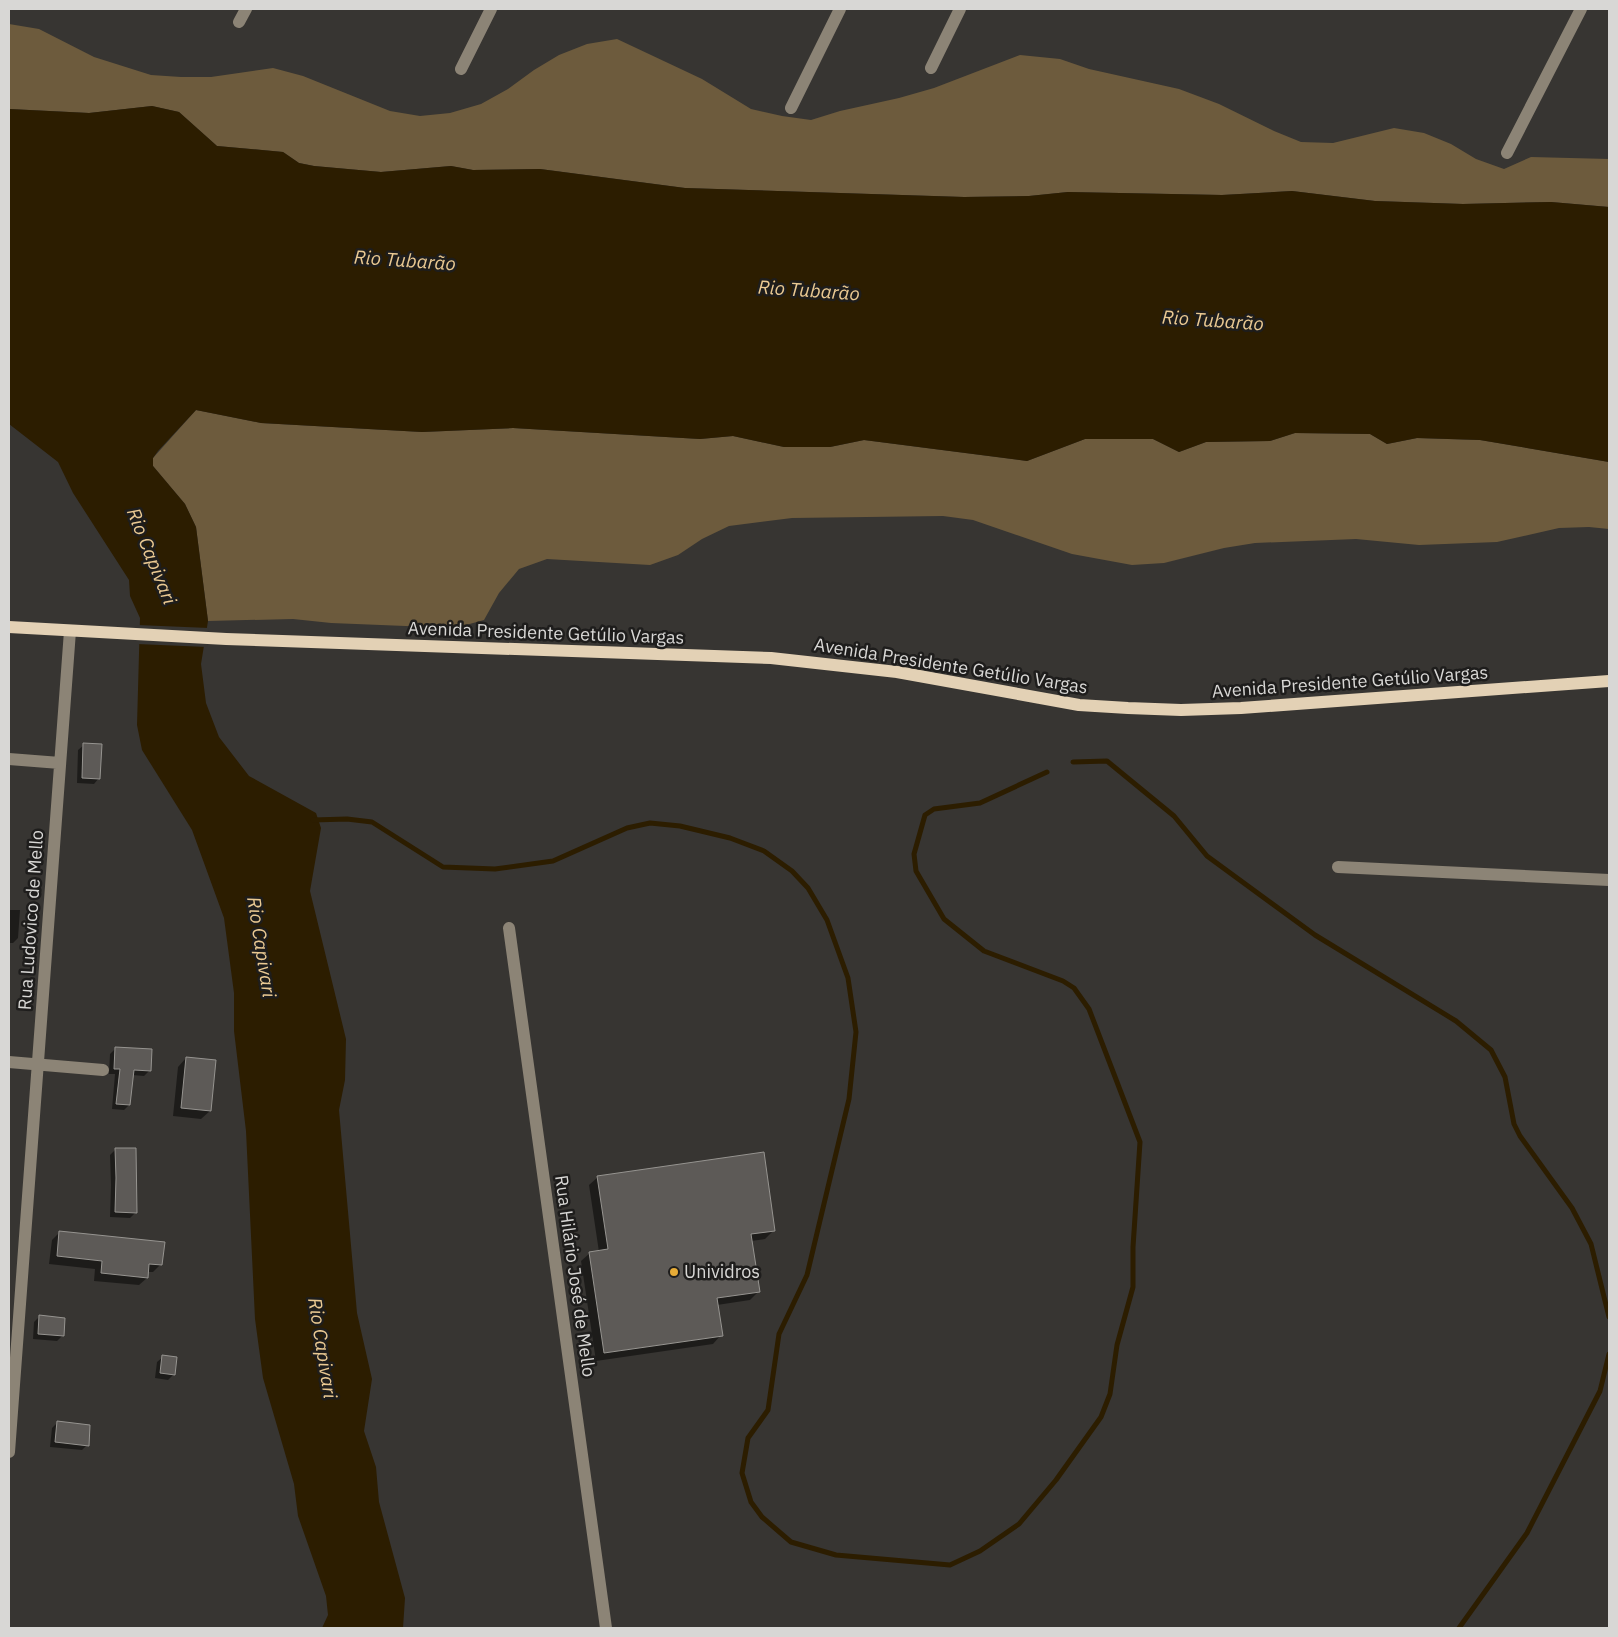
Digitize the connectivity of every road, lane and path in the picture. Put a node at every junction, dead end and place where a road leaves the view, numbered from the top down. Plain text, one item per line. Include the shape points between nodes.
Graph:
1 (246, 9) edge
2 (491, 9) edge
3 (840, 9) edge
4 (960, 9) edge
5 (1581, 9) edge
6 (239, 22) dead end
7 (931, 68) dead end
8 (461, 69) dead end
9 (791, 108) dead end
10 (1507, 153) dead end
11 (9, 626) edge
12 (70, 631) junction
13 (1609, 681) edge
14 (9, 759) edge
15 (60, 763) junction
16 (1338, 867) dead end
17 (1609, 880) edge
18 (509, 928) dead end
19 (9, 1062) edge
20 (38, 1064) junction
21 (103, 1070) dead end
22 (12, 1357) edge
23 (9, 1452) edge
24 (606, 1628) edge

1 - 6 street
2 - 8 street
3 - 9 street
4 - 7 street
5 - 10 street
11 - 12 main road, Avenida Presidente Getúlio Vargas
12 - 13 main road, Avenida Presidente Getúlio Vargas via 771,658 897,672 1079,704 1181,710
12 - 15 street, Rua Ludovico de Mello
14 - 15 street
15 - 20 street, Rua Ludovico de Mello
16 - 17 street
18 - 24 street, Rua Hilário José de Mello
19 - 20 street
20 - 21 street
20 - 22 street, Rua Ludovico de Mello
22 - 23 street, Rua Ludovico de Mello

